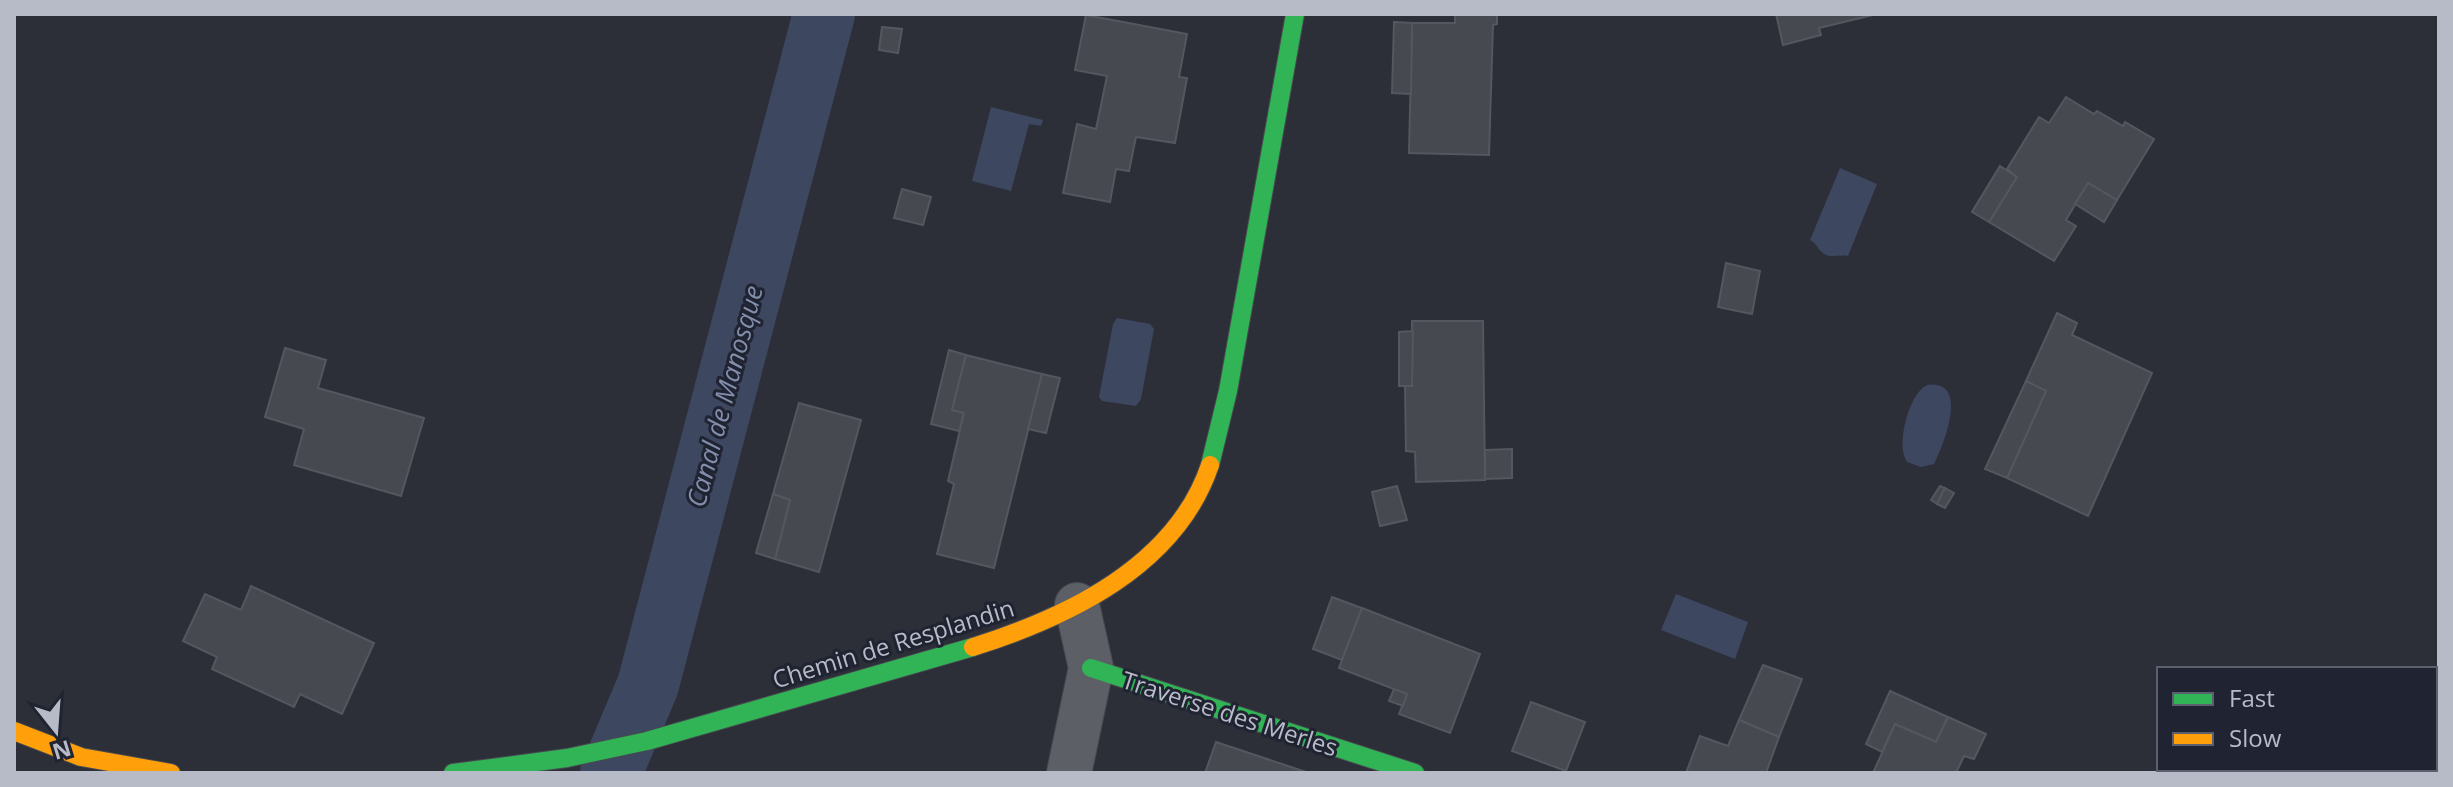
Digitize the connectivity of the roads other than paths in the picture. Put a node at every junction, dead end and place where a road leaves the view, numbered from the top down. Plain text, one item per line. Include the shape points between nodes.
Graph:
1 (1295, 14) edge
2 (1077, 605) junction
3 (1091, 668) junction
4 (14, 731) edge
5 (171, 773) edge
6 (453, 773) edge
7 (1069, 773) edge
8 (1415, 773) edge

1 - 2 street, Chemin de Resplandin via 1257,240 1211,462 1167,540 1120,579
2 - 3 street, Traverse des Merles
2 - 6 street, Chemin de Resplandin via 1002,639 662,737 583,755
3 - 7 street, Traverse des Merles
3 - 8 street, Traverse des Merles
4 - 5 street via 81,757

